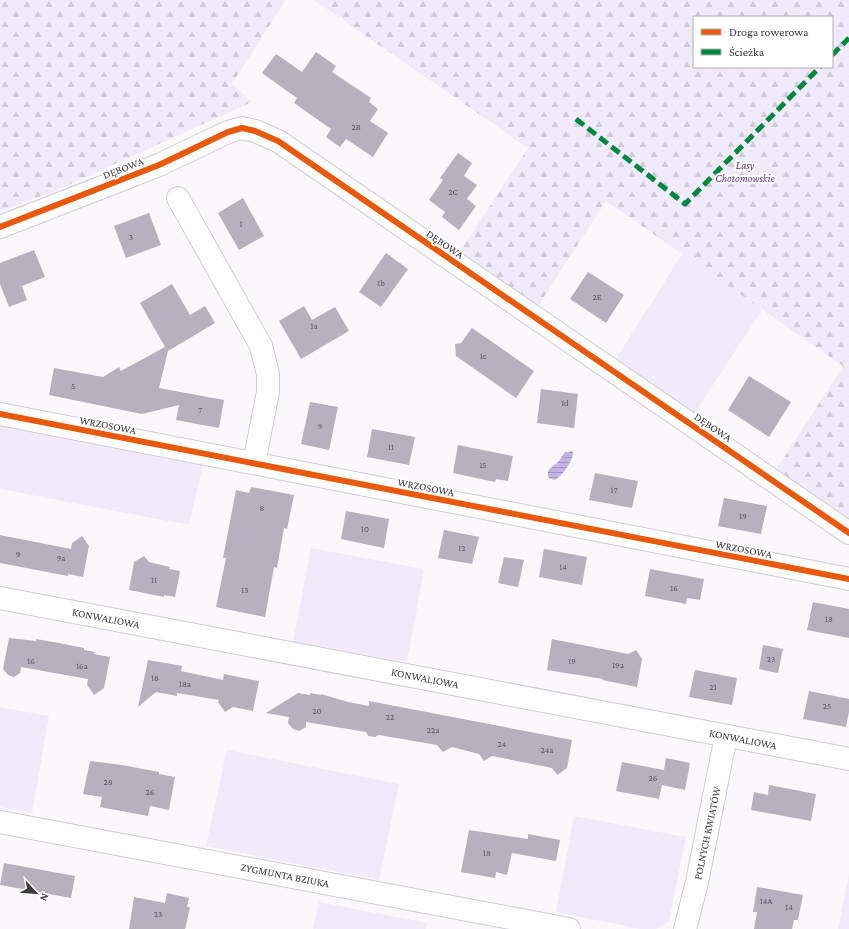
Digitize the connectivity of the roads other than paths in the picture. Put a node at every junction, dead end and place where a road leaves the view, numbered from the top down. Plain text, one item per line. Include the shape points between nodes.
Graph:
1 (178, 198) dead end
2 (0, 227) edge
3 (0, 414) edge
4 (254, 463) junction
5 (849, 533) edge
6 (849, 579) edge
7 (0, 598) edge
8 (726, 736) junction
9 (849, 759) edge
10 (0, 822) edge
11 (569, 929) edge
12 (685, 929) edge

1 - 4 street via 261,346 266,362 268,392
2 - 5 street, DĘBOWA via 159,165 228,132 242,128 255,130 278,141
3 - 4 street, WRZOSOWA
4 - 6 street, WRZOSOWA
7 - 8 street, KONWALIOWA
8 - 9 street, KONWALIOWA
8 - 12 street, POLNYCH KWIATÓW
10 - 11 street, ZYGMUNTA BZIUKA

